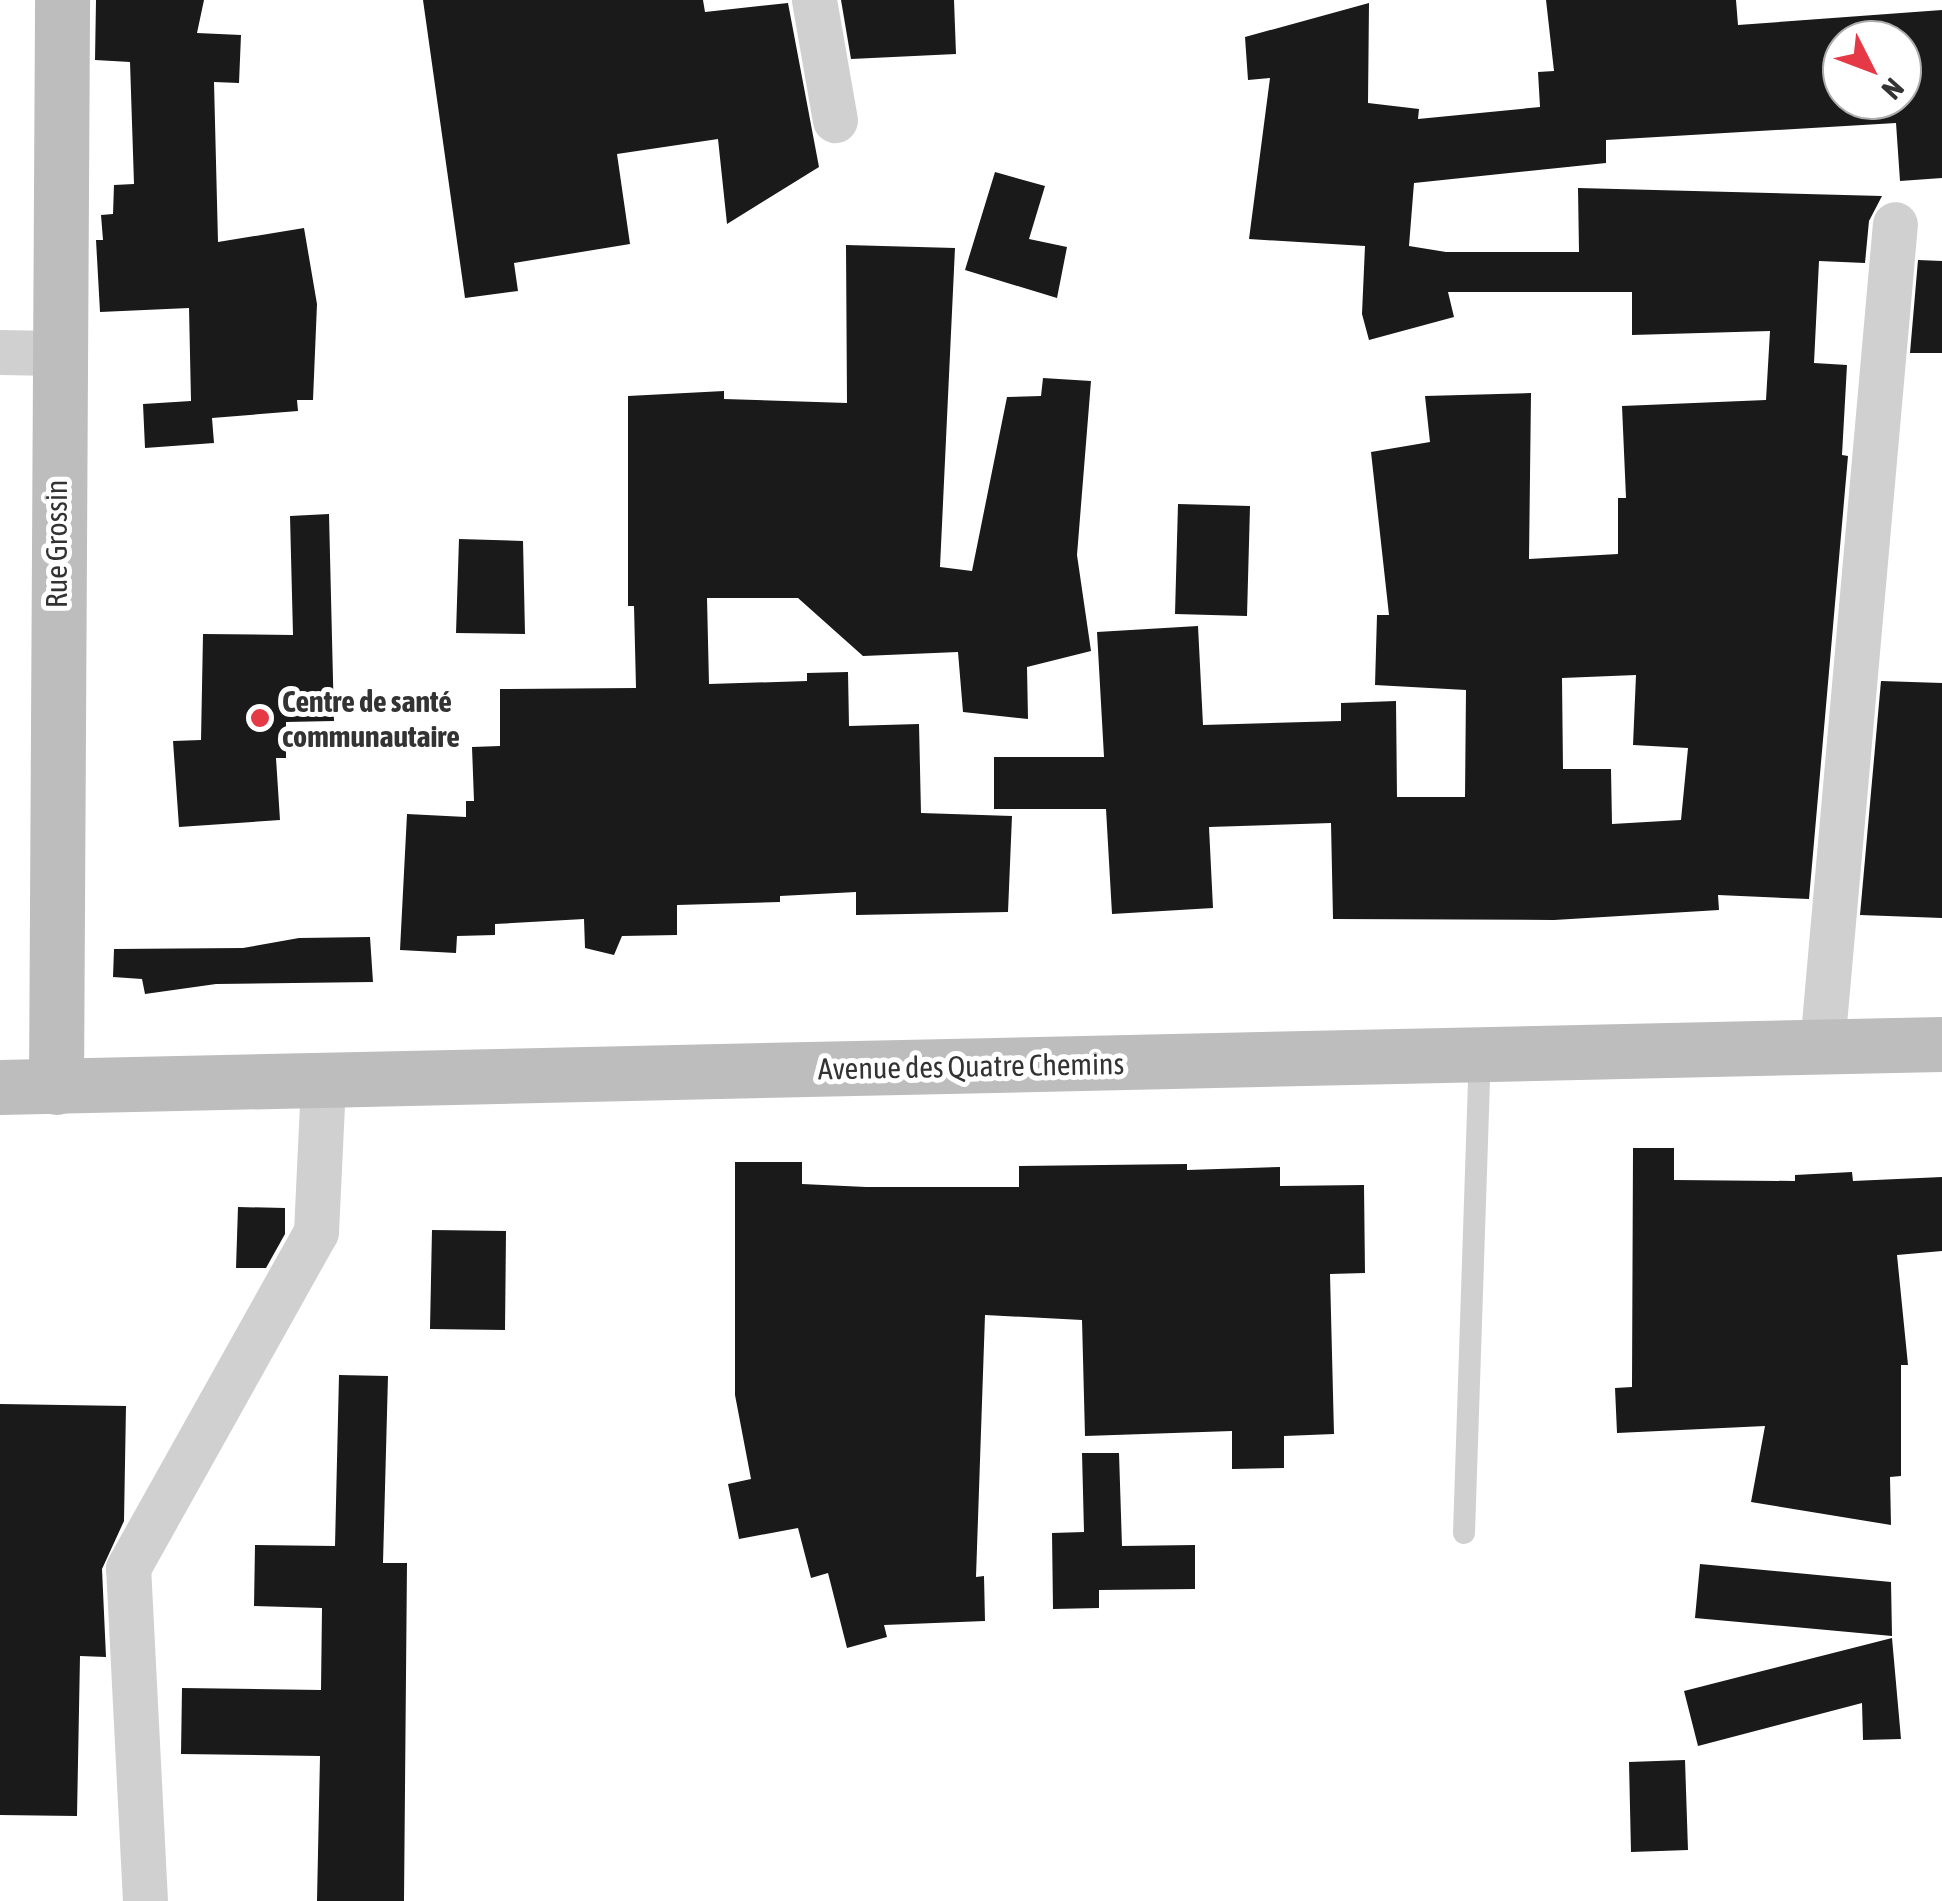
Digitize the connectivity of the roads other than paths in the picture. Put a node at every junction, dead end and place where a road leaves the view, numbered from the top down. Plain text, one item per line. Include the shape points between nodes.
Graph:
1 (62, 0) edge
2 (814, 0) edge
3 (835, 120) dead end
4 (1894, 224) dead end
5 (0, 352) edge
6 (56, 352) junction
7 (1942, 1044) edge
8 (1822, 1046) junction
9 (1480, 1052) junction
10 (323, 1082) junction
11 (0, 1087) edge
12 (56, 1087) junction
13 (1464, 1533) dead end
14 (145, 1901) edge

1 - 6 main road, Rue Grossin
2 - 3 street
4 - 8 street
5 - 6 street
6 - 12 main road, Rue Grossin
7 - 8 main road, Avenue des Quatre Chemins
8 - 9 main road, Avenue des Quatre Chemins
9 - 10 main road, Avenue des Quatre Chemins
9 - 13 lane
10 - 12 main road, Avenue des Quatre Chemins
10 - 14 street via 316,1232 128,1568
11 - 12 main road, Avenue des Quatre Chemins

